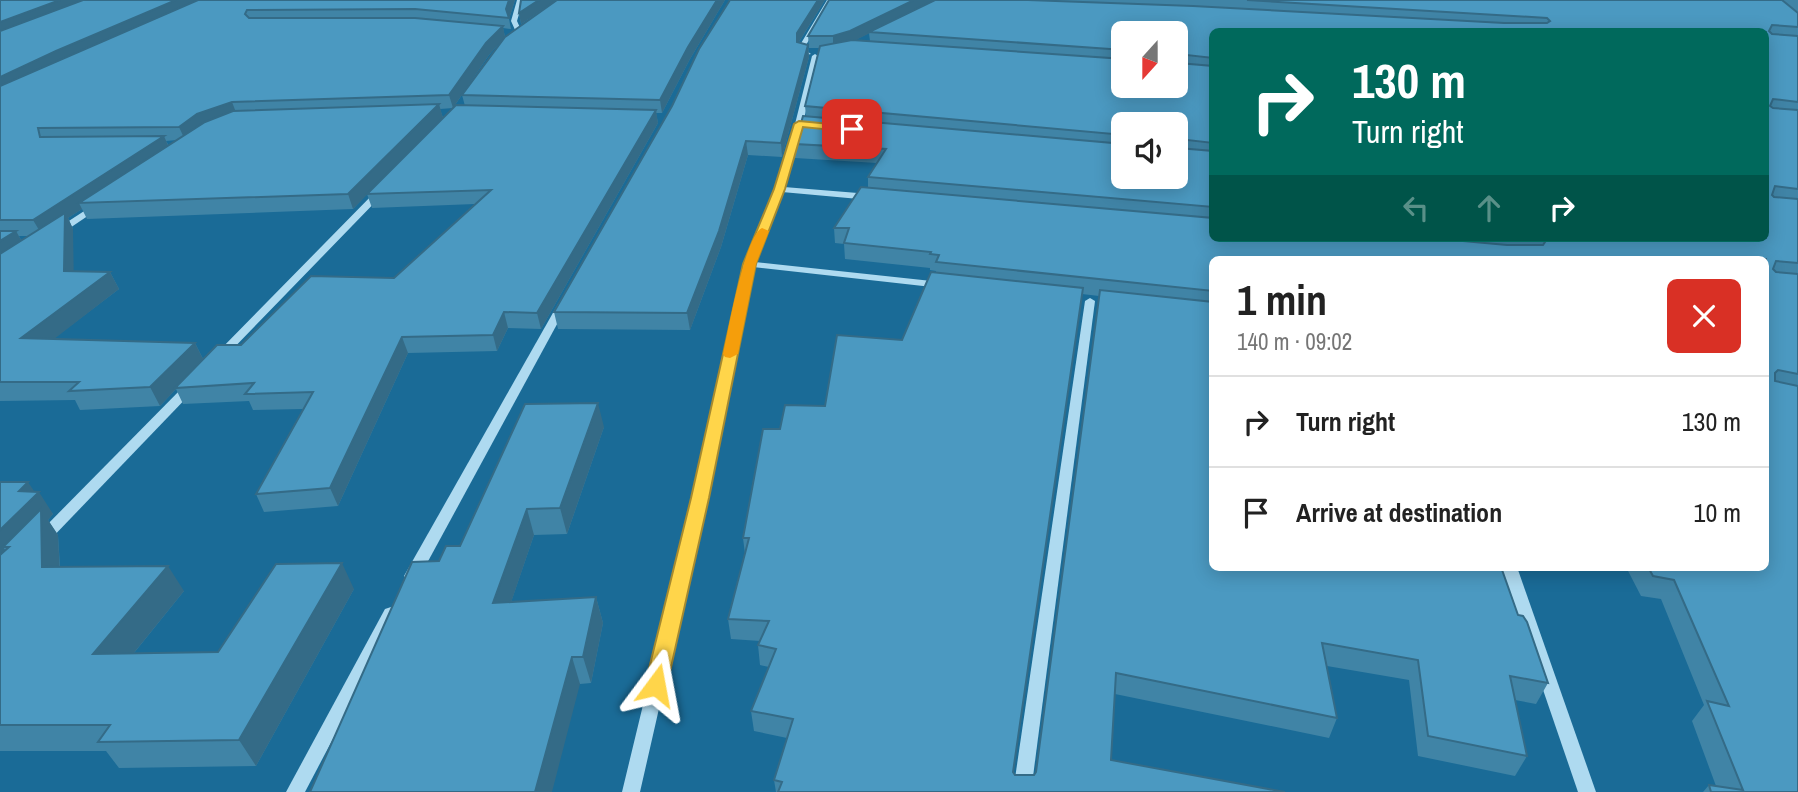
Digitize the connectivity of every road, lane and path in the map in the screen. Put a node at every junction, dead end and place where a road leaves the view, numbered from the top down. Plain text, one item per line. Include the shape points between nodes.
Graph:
1 (520, 0) edge
2 (830, 0) edge
3 (515, 33) edge
4 (388, 183) edge
5 (779, 189) junction
6 (110, 197) edge
7 (888, 199) edge
8 (44, 242) edge
9 (750, 264) junction
10 (573, 286) edge
11 (954, 286) edge
12 (1090, 301) dead end
13 (214, 363) edge
14 (194, 383) edge
15 (29, 552) edge
16 (1510, 571) edge
17 (295, 792) edge
18 (631, 792) edge
19 (1023, 792) edge
20 (1587, 792) edge

1 - 3 street
2 - 5 street via 802,44 802,51 820,55 806,125
4 - 13 street
5 - 7 street
5 - 9 street
6 - 8 street
9 - 11 street
9 - 18 street
10 - 17 street
12 - 19 street
14 - 15 street
16 - 20 street

